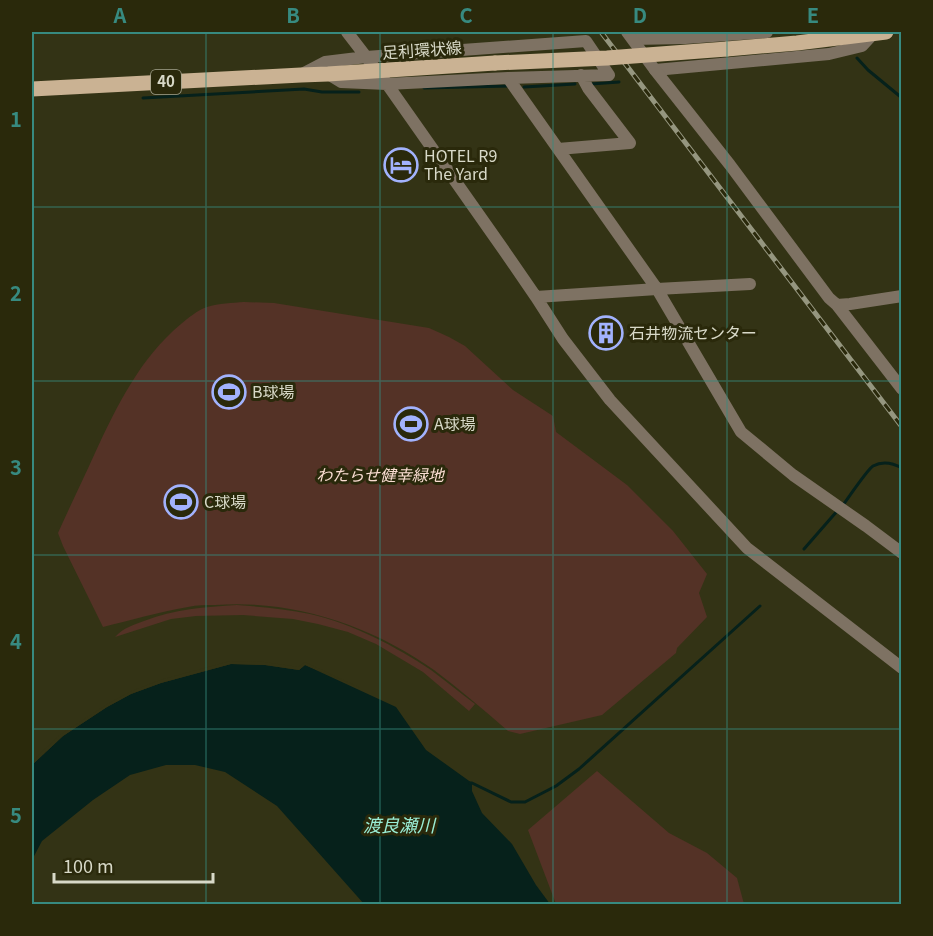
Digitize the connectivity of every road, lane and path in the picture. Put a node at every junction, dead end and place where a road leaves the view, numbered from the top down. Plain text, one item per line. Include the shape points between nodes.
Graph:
1 (347, 32) edge
2 (767, 32) edge
3 (877, 32) edge
4 (630, 35) edge
5 (686, 35) edge
6 (366, 57) junction
7 (655, 70) junction
8 (377, 71) junction
9 (328, 74) junction
10 (302, 75) junction
11 (581, 75) junction
12 (508, 78) junction
13 (387, 84) junction
14 (32, 89) edge
15 (558, 149) junction
16 (750, 284) dead end
17 (657, 289) junction
18 (902, 296) edge
19 (536, 297) junction
20 (837, 305) junction
21 (902, 389) edge
22 (902, 553) edge
23 (902, 668) edge

1 - 6 street
2 - 5 street
3 - 7 street via 862,46 829,54
3 - 8 main road, 足利環状線 / 40, bridge via 727,49
4 - 5 street
4 - 7 street
6 - 8 street
6 - 10 street via 326,62
6 - 11 street via 586,41 609,75
7 - 20 street
8 - 9 main road, 足利環状線 / 40
8 - 13 street
9 - 10 main road, 足利環状線 / 40
9 - 13 street via 341,82
10 - 14 main road, 足利環状線 / 40
11 - 12 street
11 - 15 street via 630,143
12 - 13 street
12 - 15 street
13 - 19 street
15 - 17 street
16 - 17 street
17 - 19 street
17 - 22 street via 741,432 793,476
18 - 20 street
19 - 23 street via 562,339 610,400 747,548
20 - 21 street

